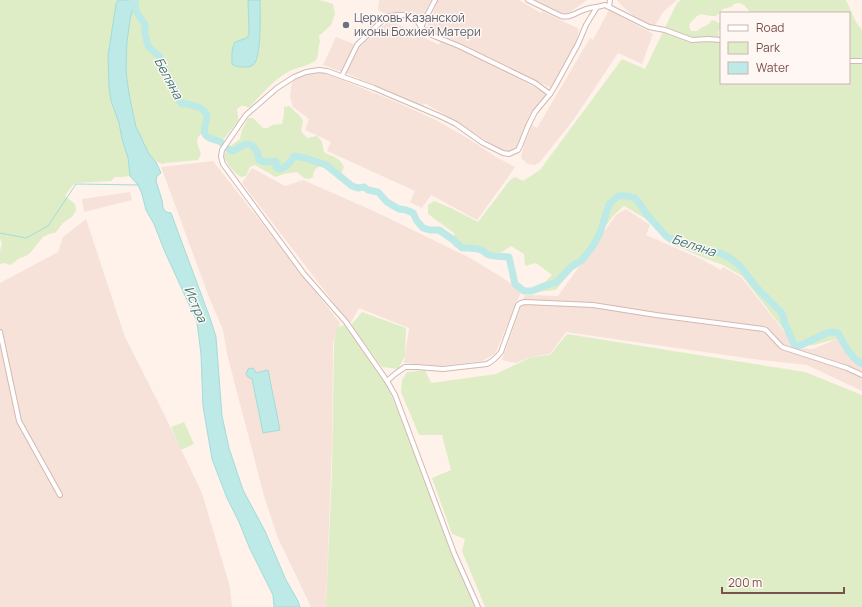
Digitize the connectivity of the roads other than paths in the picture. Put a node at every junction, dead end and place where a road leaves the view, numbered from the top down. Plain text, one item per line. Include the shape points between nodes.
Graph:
1 (435, 0) edge
2 (528, 0) edge
3 (610, 0) edge
4 (597, 7) junction
5 (609, 7) junction
6 (421, 27) junction
7 (720, 40) edge
8 (850, 61) edge
9 (862, 61) edge
10 (342, 76) junction
11 (550, 94) junction
12 (0, 332) edge
13 (862, 375) edge
14 (387, 381) junction
15 (60, 495) dead end
16 (478, 607) edge

1 - 6 street
2 - 4 street via 566,17
3 - 5 street
4 - 5 street
4 - 11 street
5 - 7 street via 649,27 692,40
6 - 10 street via 414,18 406,15 386,17 357,45
6 - 11 street via 429,34 459,46
8 - 9 street
10 - 11 street via 442,117 489,146 509,154 518,150 535,112
10 - 14 street via 319,70 294,77 246,115 226,143 221,157 223,164 304,274 346,322
12 - 15 street via 19,421
13 - 14 street via 782,347 763,329 593,305 525,302 518,305 500,352 491,362 443,369 405,367
14 - 16 street via 395,395 454,553

